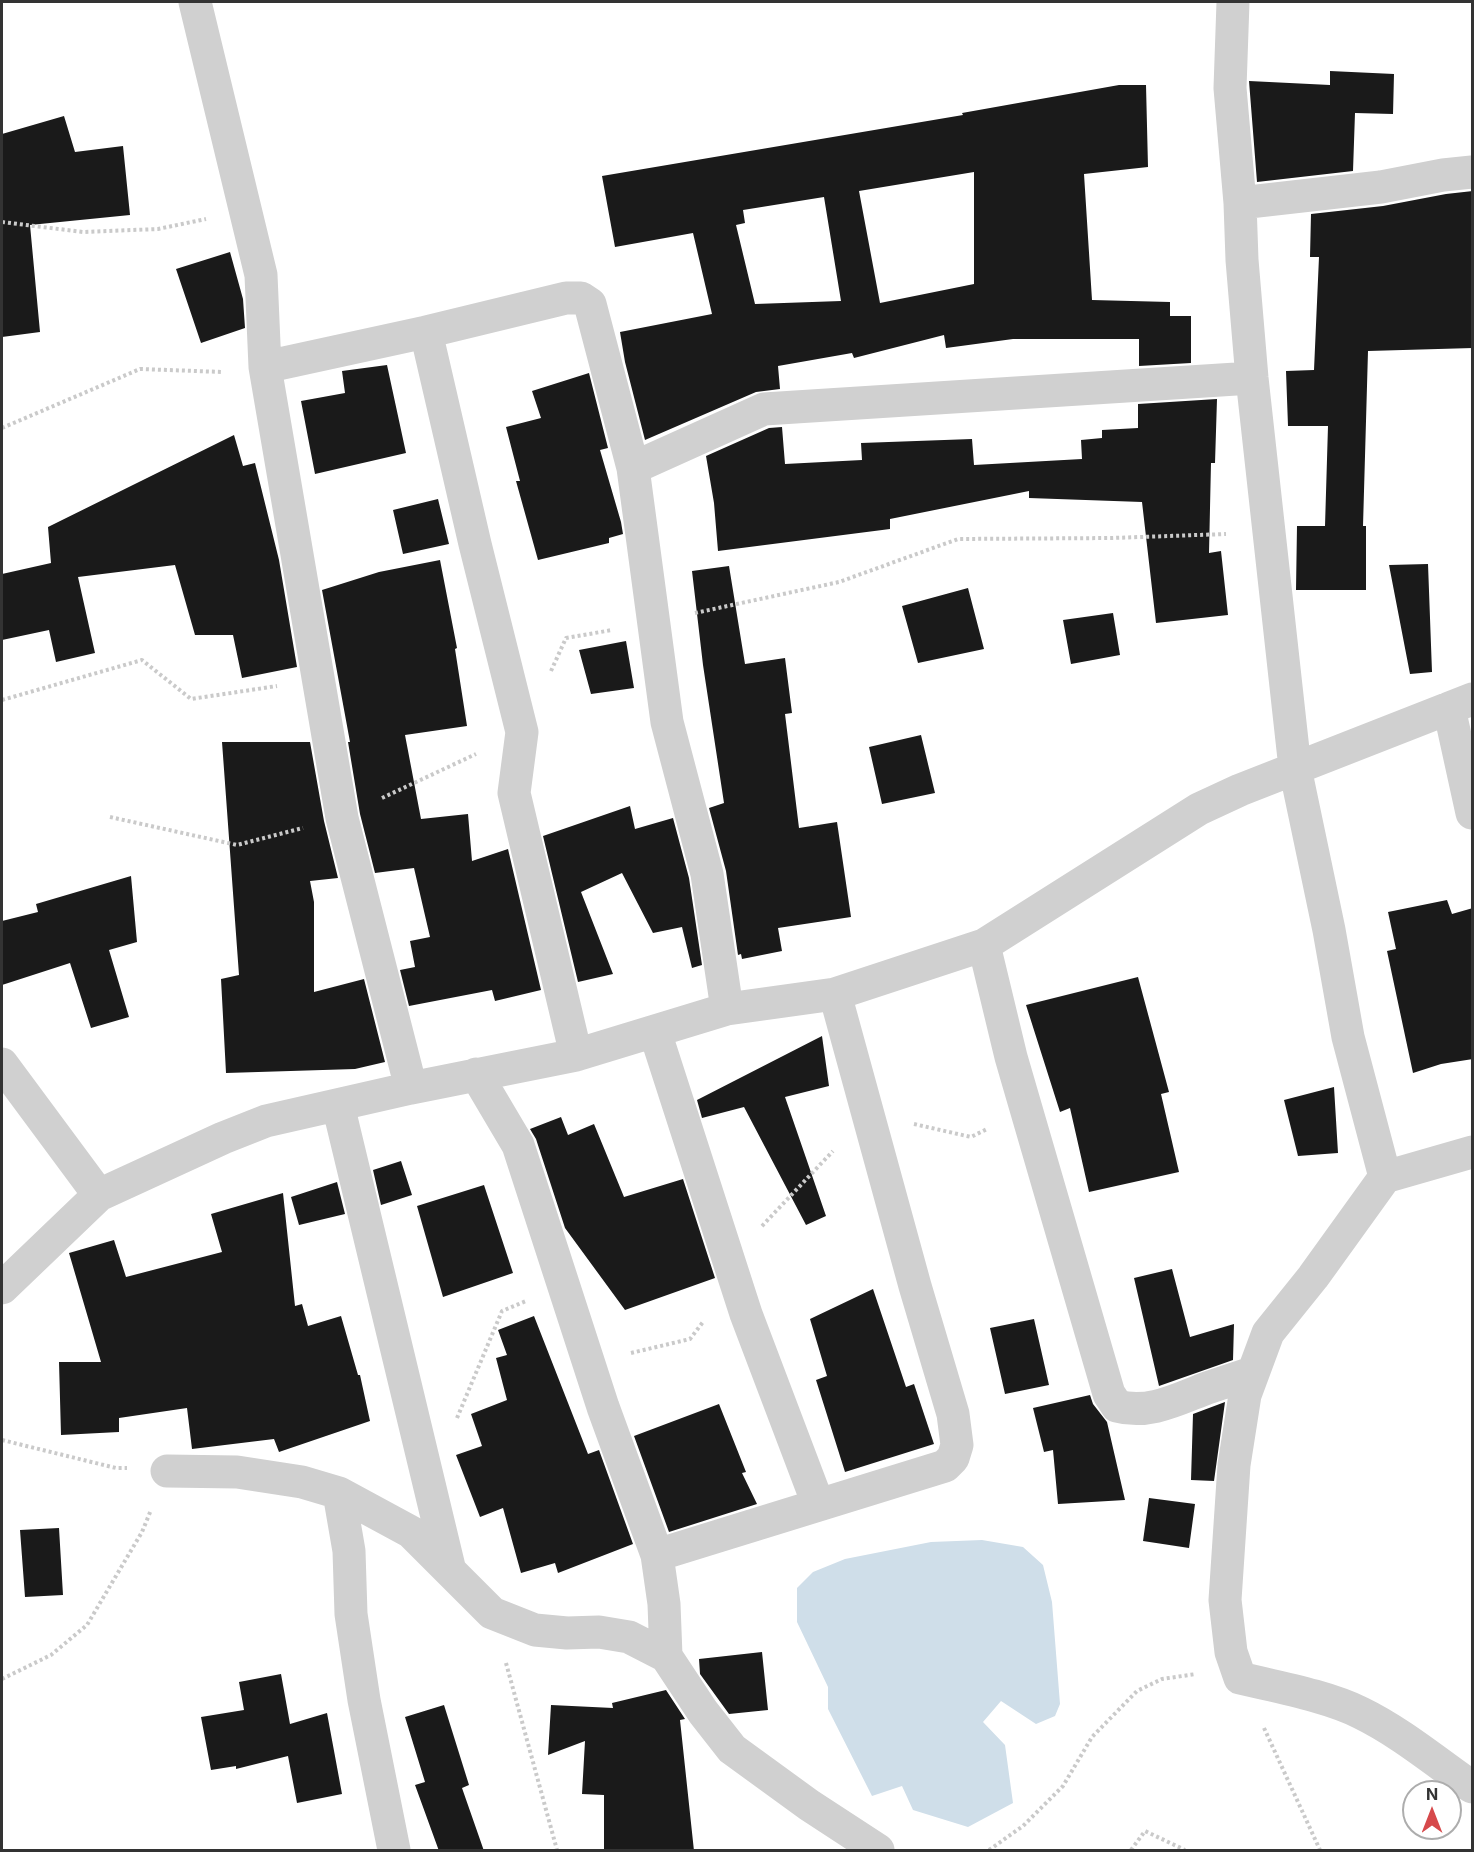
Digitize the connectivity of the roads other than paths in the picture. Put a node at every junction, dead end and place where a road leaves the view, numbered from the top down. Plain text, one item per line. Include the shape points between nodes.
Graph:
1 (195, 2) edge
2 (1233, 2) edge
3 (1473, 172) edge
4 (1240, 203) junction
5 (426, 332) junction
6 (265, 367) junction
7 (1252, 378) junction
8 (633, 468) junction
9 (1461, 704) edge
10 (1295, 768) junction
11 (1473, 813) edge
12 (984, 945) junction
13 (835, 994) junction
14 (727, 1010) junction
15 (655, 1032) junction
16 (576, 1055) junction
17 (2, 1064) edge
18 (476, 1074) junction
19 (411, 1088) junction
20 (338, 1105) junction
21 (1473, 1152) edge
22 (1385, 1177) junction
23 (99, 1195) junction
24 (2, 1288) edge
25 (1252, 1373) junction
26 (167, 1471) road end
27 (339, 1493) junction
28 (818, 1504) junction
29 (657, 1555) junction
30 (450, 1573) junction
31 (666, 1656) junction
32 (1473, 1787) edge
33 (394, 1851) edge
34 (878, 1851) edge

1 - 6 street via 261,275
2 - 4 street via 1230,88
3 - 4 street
4 - 7 street
5 - 6 street
5 - 8 street via 566,298 581,298 590,304
5 - 16 street via 522,732 514,793
6 - 19 street via 342,818
7 - 8 street via 764,409
7 - 10 street
8 - 14 street via 667,722 707,874
9 - 10 street
9 - 11 street
10 - 12 street via 1199,809
10 - 22 street via 1348,1037
12 - 13 street
12 - 25 street via 1011,1057 1109,1394 1117,1406 1160,1406
13 - 14 street
13 - 28 street via 953,1414 957,1445 945,1466
14 - 15 street
15 - 16 street
15 - 28 street via 746,1314
16 - 18 street
17 - 23 street
18 - 19 street
18 - 29 street via 518,1145 603,1407
19 - 20 street
20 - 23 street via 266,1121
20 - 30 street
21 - 22 street
22 - 25 street via 1268,1333
23 - 24 street
25 - 32 street via 1234,1465 1225,1600 1231,1652 1240,1678 1360,1712
26 - 27 street via 237,1472 302,1482
27 - 30 street via 411,1532
27 - 33 street via 349,1551 351,1614
28 - 29 street
29 - 31 street
30 - 31 street via 492,1613 535,1630 629,1637
31 - 34 street via 732,1749

